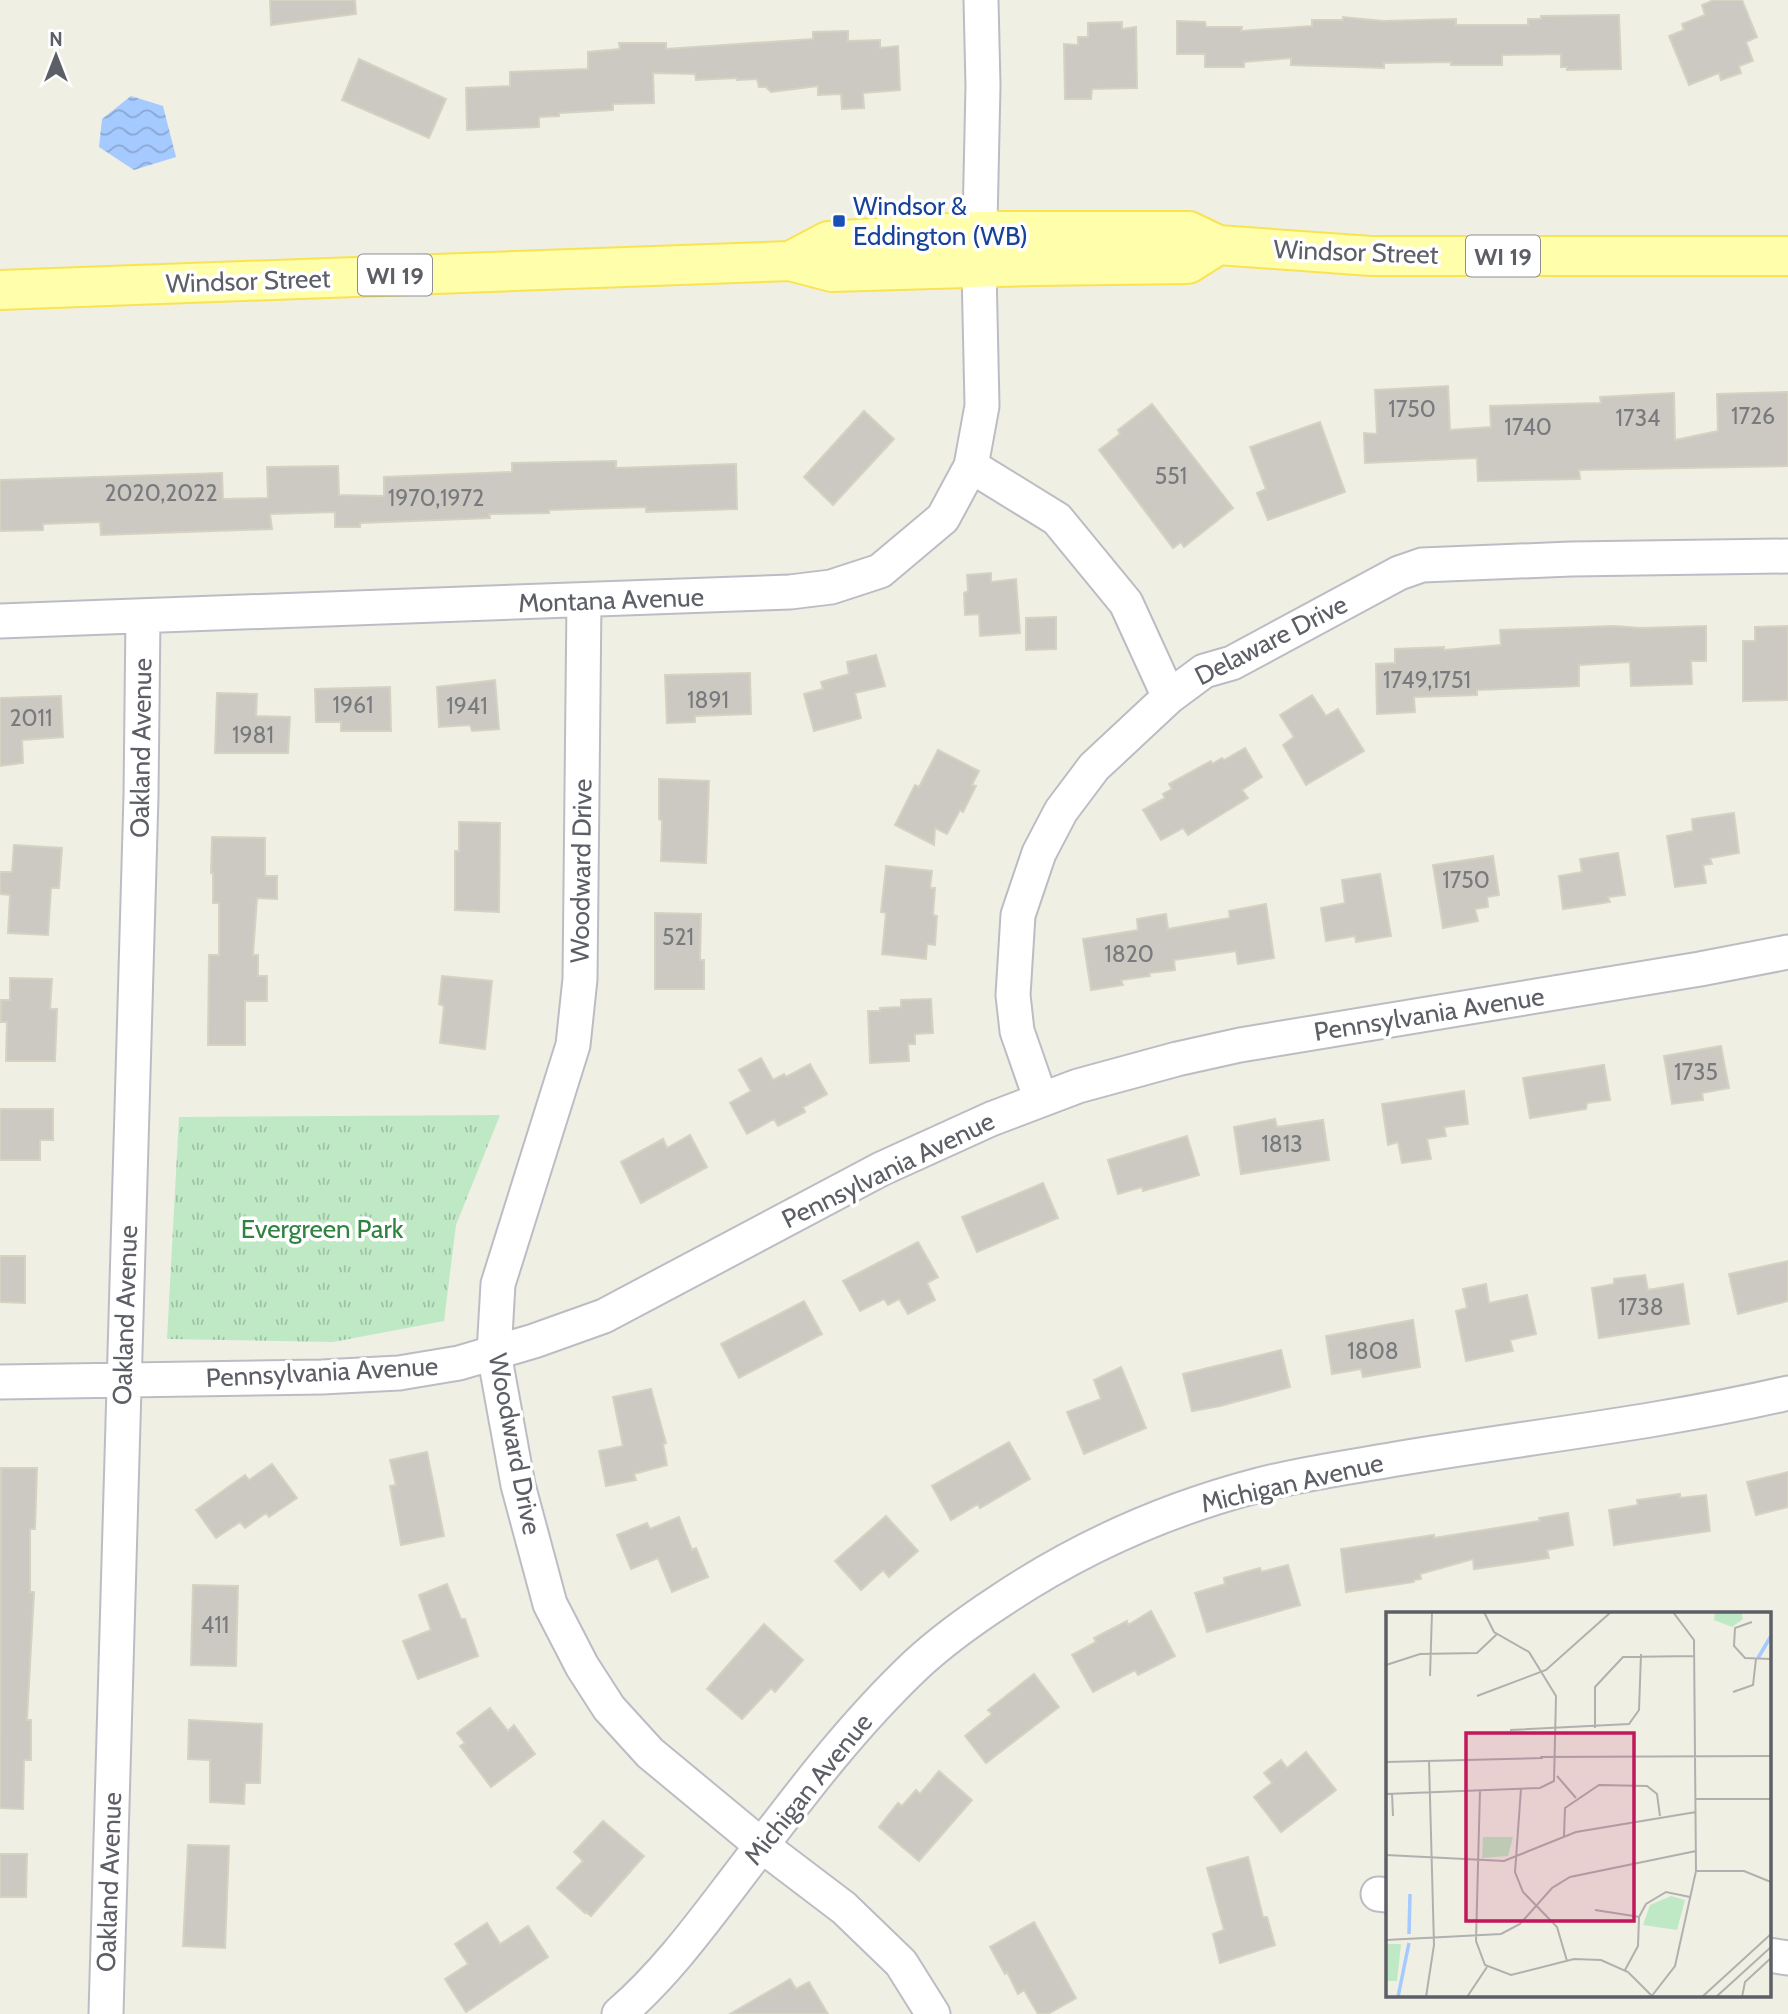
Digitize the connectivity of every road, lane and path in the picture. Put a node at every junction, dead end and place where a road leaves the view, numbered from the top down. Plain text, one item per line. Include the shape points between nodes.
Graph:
1 (981, 0) edge
2 (980, 231) junction
3 (1217, 245) junction
4 (1788, 256) edge
5 (790, 261) junction
6 (979, 269) junction
7 (0, 290) edge
8 (971, 466) junction
9 (1788, 556) edge
10 (583, 600) junction
11 (143, 616) junction
12 (0, 621) edge
13 (1169, 697) junction
14 (1788, 952) edge
15 (1041, 1100) junction
16 (494, 1353) junction
17 (0, 1382) edge
18 (122, 1382) junction
19 (1788, 1394) edge
20 (761, 1845) junction
21 (1770, 1955) edge
22 (1788, 1958) edge
23 (106, 2014) edge
24 (619, 2014) edge
25 (933, 2014) edge

1 - 2 street, Montana Avenue
2 - 3 main road, Windsor Street / WI 19 via 1189,231
2 - 5 main road, Windsor Street / WI 19 via 828,241
2 - 6 street, Montana Avenue
3 - 4 main road, Windsor Street / WI 19 via 1371,256
3 - 6 main road, Windsor Street / WI 19 via 1188,264
5 - 6 main road, Windsor Street / WI 19 via 832,272
5 - 7 main road, Windsor Street / WI 19
6 - 8 street, Montana Avenue via 982,406
8 - 10 street, Montana Avenue via 943,518 880,571 831,587 790,592
8 - 13 street via 1057,519 1126,603
9 - 13 street, Delaware Drive via 1422,565 1232,663 1203,671
10 - 11 street, Montana Avenue
10 - 16 street, Woodward Drive via 580,979 573,1045 498,1284
11 - 12 street, Montana Avenue
11 - 18 street, Oakland Avenue
13 - 15 street, Delaware Drive via 1094,767 1061,811 1039,853 1018,915 1013,995 1017,1031
14 - 15 street, Pennsylvania Avenue via 1240,1045 1078,1086
15 - 16 street, Pennsylvania Avenue via 881,1169 604,1316
16 - 18 street, Pennsylvania Avenue via 399,1373
16 - 20 street, Woodward Drive via 518,1485 550,1604 582,1666 609,1708 650,1753
17 - 18 street, Pennsylvania Avenue
18 - 23 street, Oakland Avenue
19 - 20 street, Michigan Avenue via 1260,1485 1179,1510 1108,1539 1030,1581 919,1661 862,1719
20 - 24 street, Michigan Avenue via 678,1954
20 - 25 street, Woodward Drive via 844,1908 901,1963
21 - 22 street

